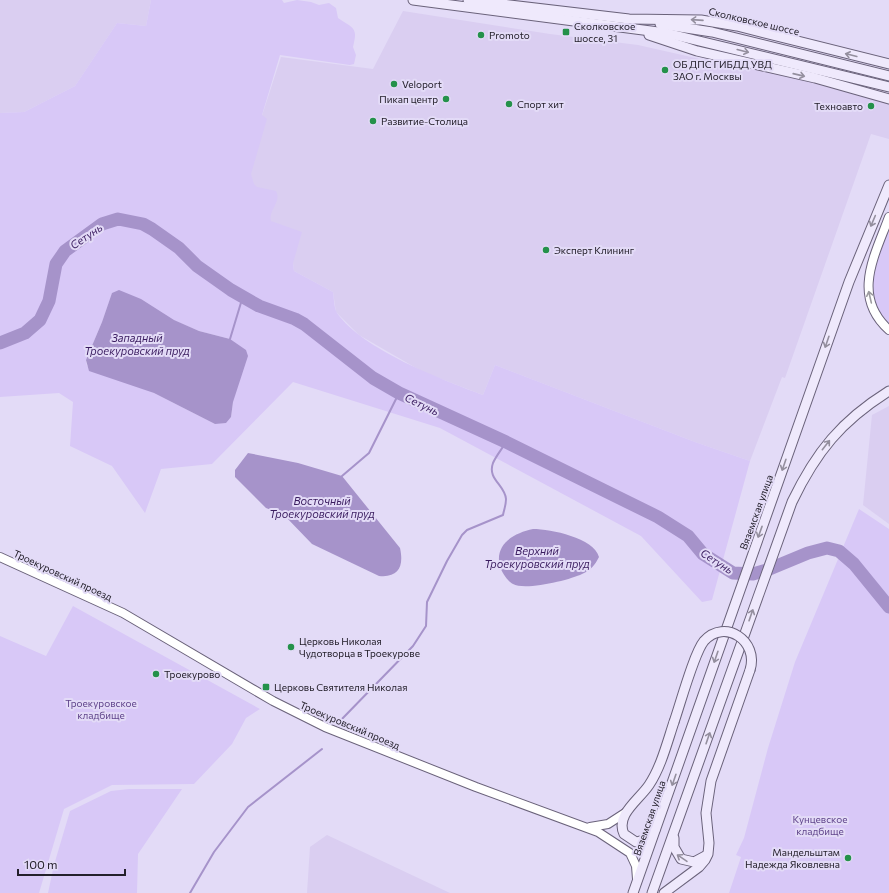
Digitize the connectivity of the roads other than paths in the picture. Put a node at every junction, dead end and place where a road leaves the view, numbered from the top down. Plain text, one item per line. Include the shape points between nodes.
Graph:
1 (413, 0) edge
2 (468, 0) edge
3 (629, 19) junction
4 (609, 25) junction
5 (889, 64) edge
6 (889, 76) edge
7 (889, 87) edge
8 (889, 99) edge
9 (889, 185) edge
10 (889, 217) edge
11 (889, 330) edge
12 (889, 391) edge
13 (0, 557) edge
14 (623, 818) junction
15 (583, 826) junction
16 (658, 826) junction
17 (598, 832) junction
18 (674, 832) junction
19 (623, 839) junction
20 (636, 842) junction
21 (630, 853) junction
22 (708, 854) junction
23 (637, 883) junction
24 (633, 893) edge
25 (652, 893) edge
26 (664, 893) edge

1 - 4 main road
2 - 3 main road, Сколковское шоссе
5 -> 3 main road, Сколковское шоссе via 701,20
3 - 6 main road via 712,32
4 -> 7 main road via 666,33
4 -> 8 main road via 697,51 815,78
9 -> 16 main road, Вяземская улица via 849,282
11 -> 10 street via 873,308 868,286 868,275
18 -> 12 main road via 792,502 806,473 827,442 853,417
13 - 15 street, Троекуровский проезд via 123,613 273,701 325,727
14 - 15 street via 603,826
14 - 17 street via 609,830
14 - 19 street
14 - 20 main road via 628,838
14 - 22 main road, bridge via 650,784 657,770 700,649 708,638 717,633 736,634 751,652 752,661 711,781 706,813
15 - 17 street, Троекуровский проезд
16 - 20 main road via 648,837
16 - 23 main road, Вяземская улица
17 - 19 street
17 - 21 street, Троекуровский проезд
22 -> 18 main road via 694,862 681,859 674,847
18 - 25 main road
19 - 20 street
19 - 21 street
21 - 23 street via 636,866
22 - 26 main road via 699,867
23 - 24 main road, Вяземская улица

